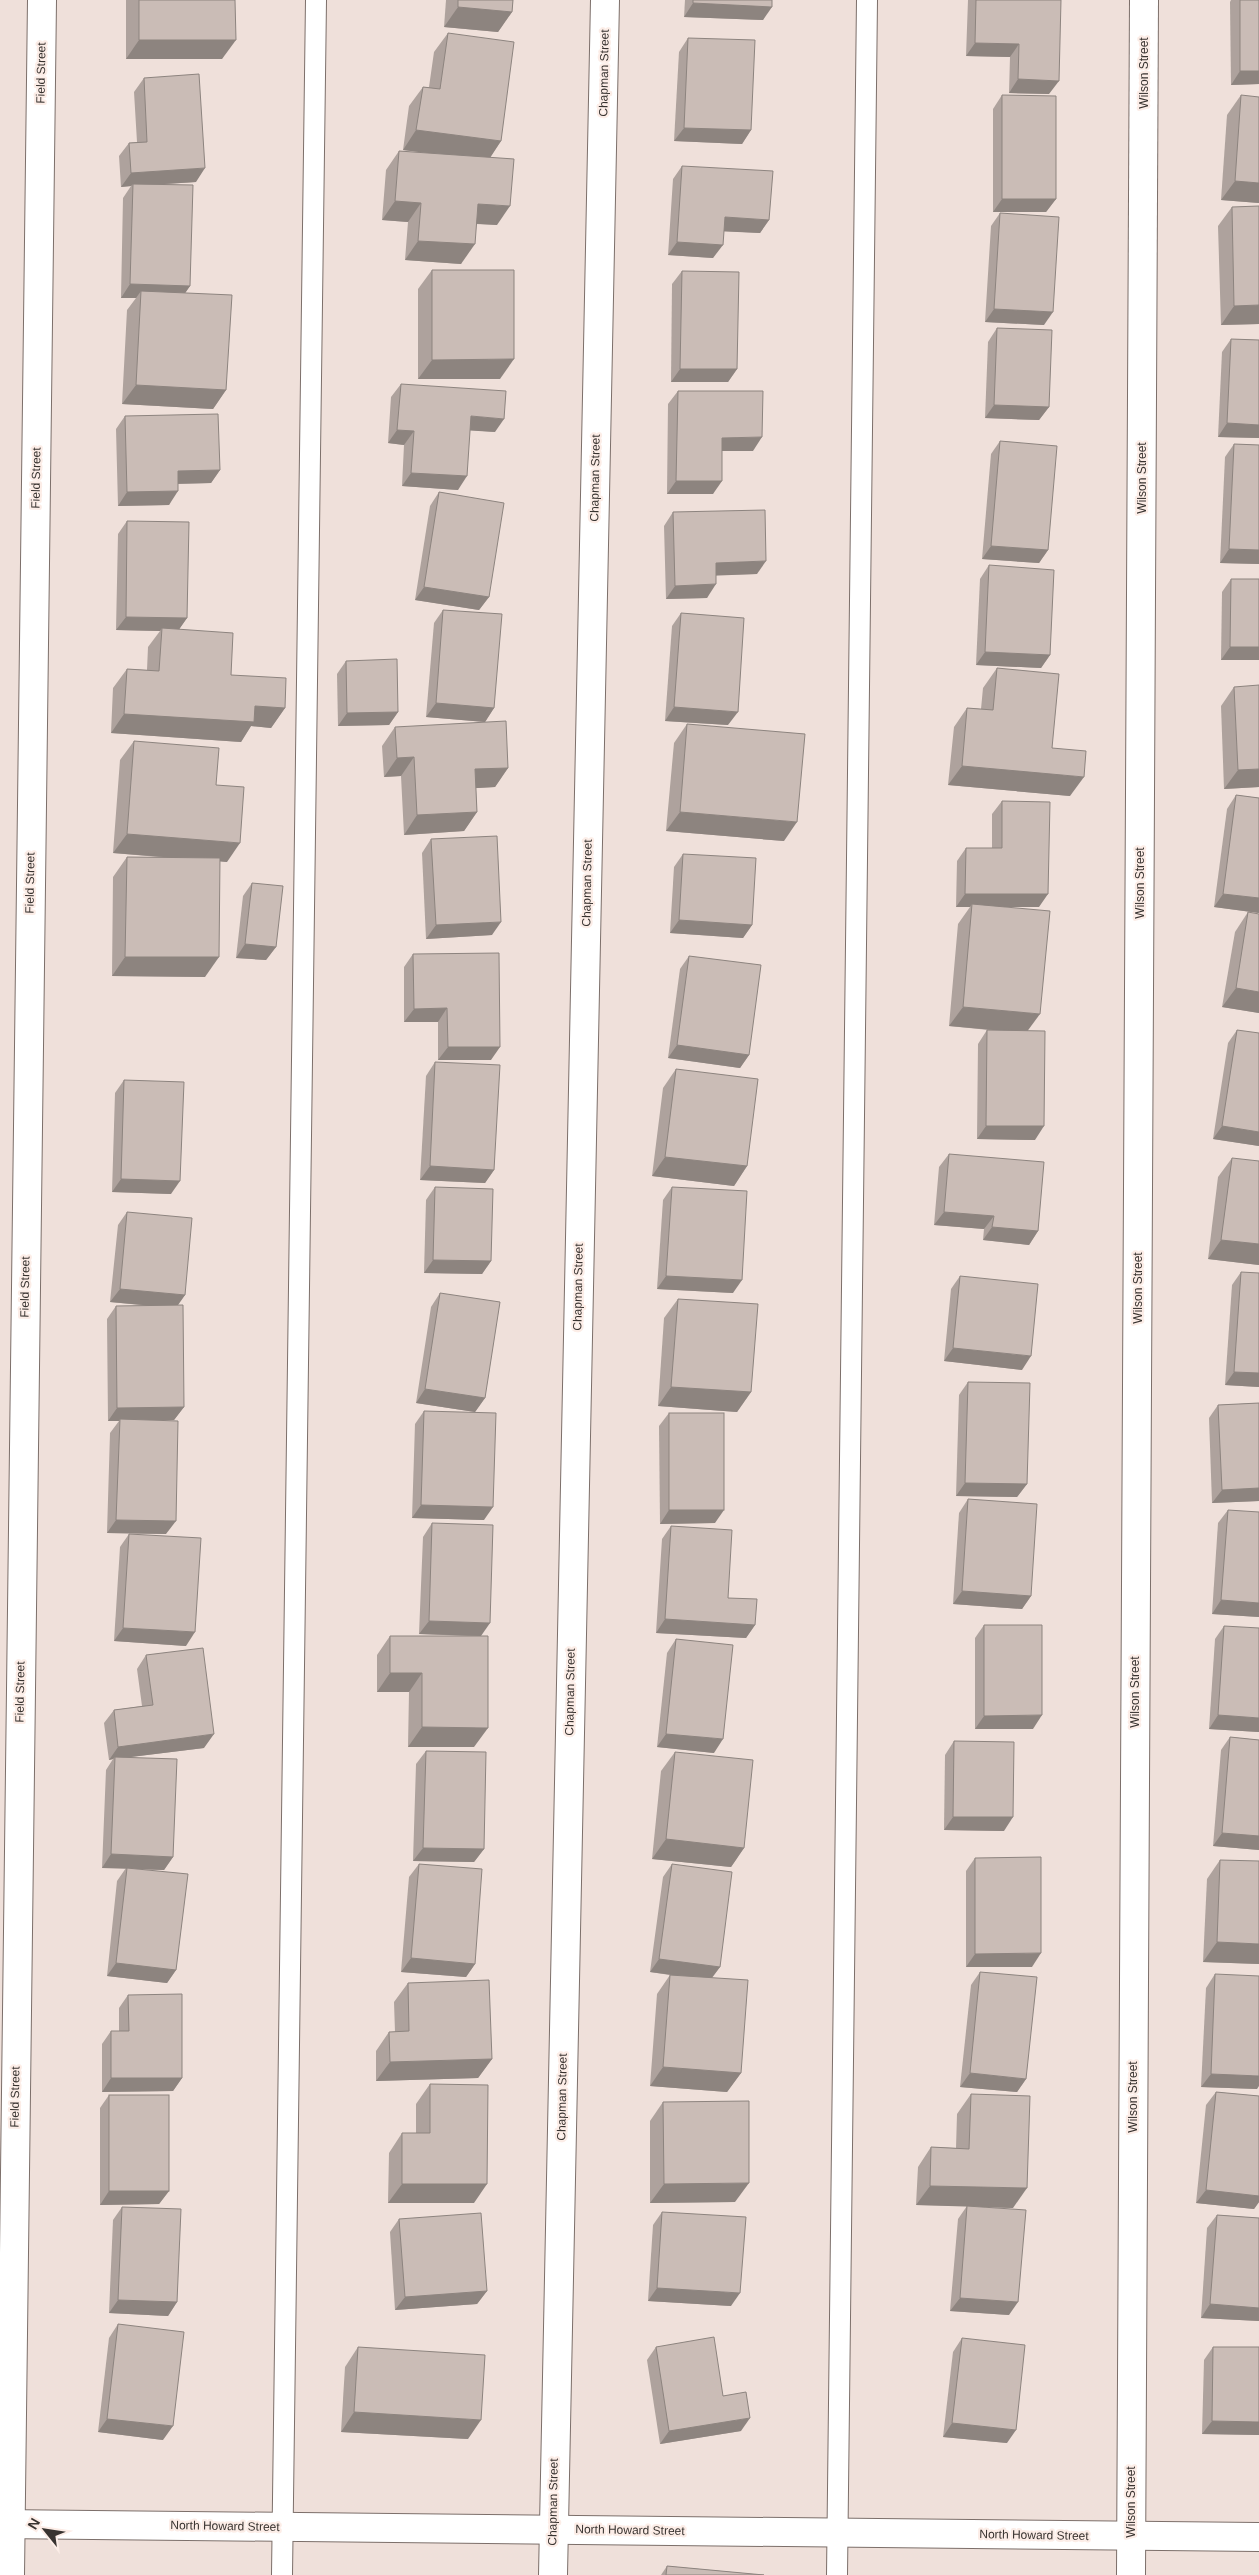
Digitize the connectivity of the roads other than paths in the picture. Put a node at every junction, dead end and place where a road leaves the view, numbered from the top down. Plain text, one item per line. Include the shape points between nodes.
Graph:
1 (42, 0) edge
2 (316, 0) edge
3 (605, 0) edge
4 (867, 0) edge
5 (1144, 0) edge
6 (5, 2524) edge
7 (282, 2527) junction
8 (553, 2530) junction
9 (838, 2532) junction
10 (1131, 2536) junction
11 (1259, 2537) edge
12 (10, 2575) edge
13 (282, 2575) edge
14 (553, 2575) edge
15 (837, 2575) edge
16 (1130, 2575) edge

1 - 6 street, Field Street
2 - 7 lane
3 - 8 street, Chapman Street
4 - 9 lane
5 - 10 street, Wilson Street
6 - 7 street, North Howard Street
6 - 12 street, Field Street
7 - 8 street, North Howard Street
7 - 13 lane
8 - 9 street, North Howard Street
8 - 14 street, Chapman Street
9 - 10 street, North Howard Street
9 - 15 lane
10 - 11 street, North Howard Street
10 - 16 street, Wilson Street

